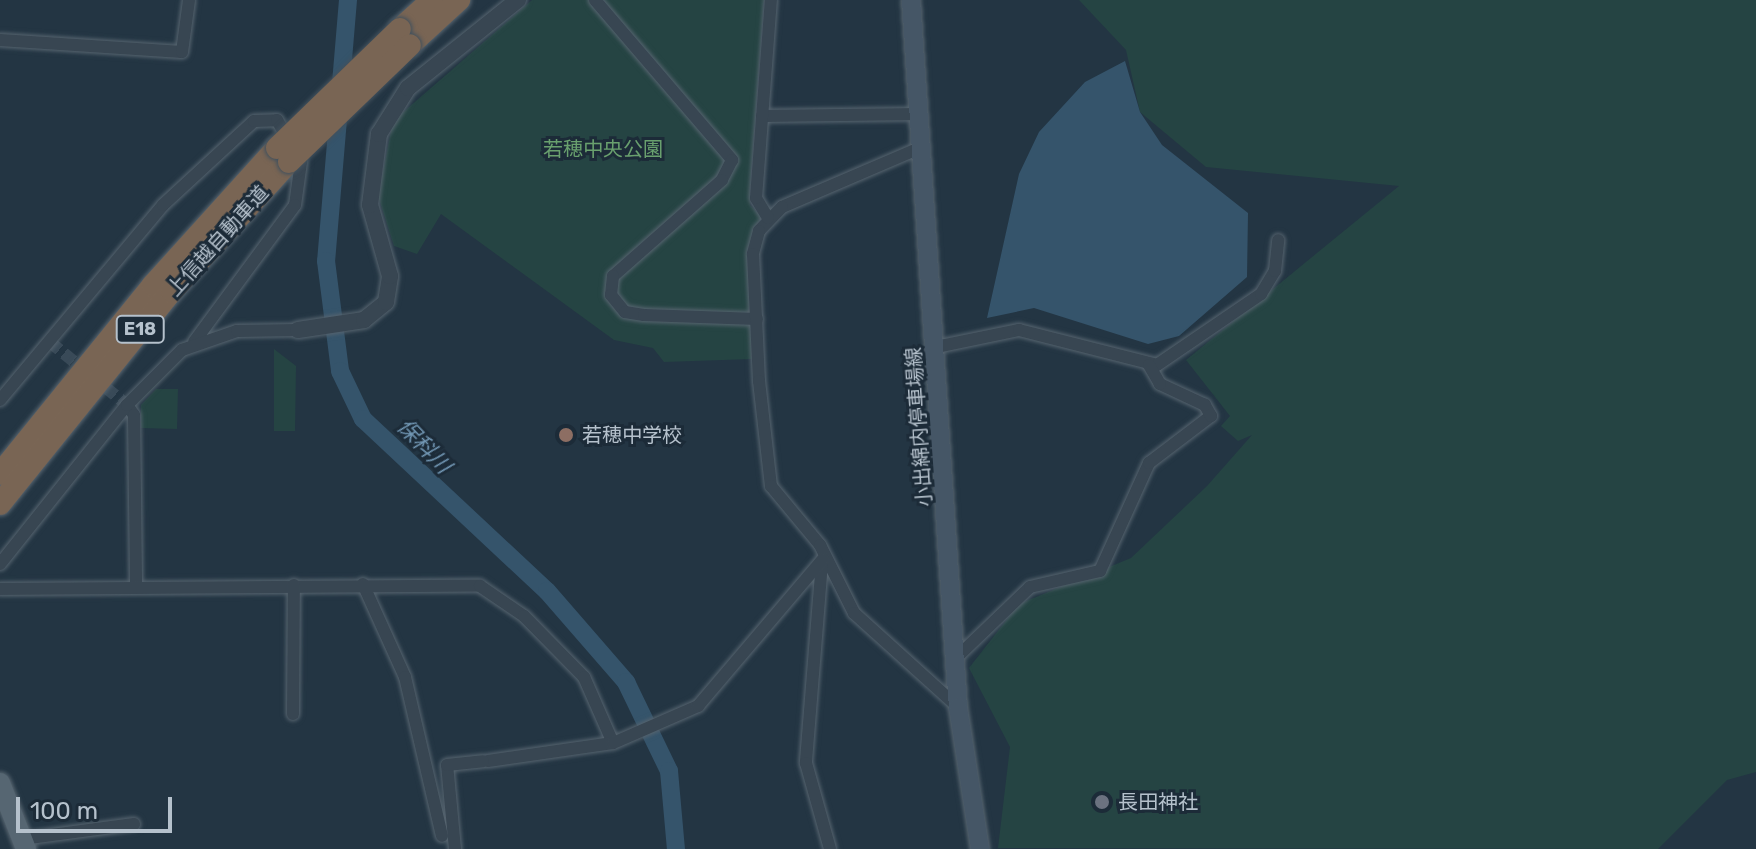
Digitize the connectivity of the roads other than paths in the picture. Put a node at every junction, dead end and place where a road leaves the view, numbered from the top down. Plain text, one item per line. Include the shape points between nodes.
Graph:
1 (189, 0) edge
2 (432, 0) edge
3 (459, 0) edge
4 (518, 0) edge
5 (595, 0) edge
6 (771, 0) edge
7 (911, 0) edge
8 (405, 37) junction
9 (0, 40) edge
10 (920, 114) junction
11 (762, 116) junction
12 (922, 147) junction
13 (283, 155) junction
14 (768, 218) junction
15 (1278, 240) dead end
16 (757, 319) junction
17 (298, 330) joint
18 (194, 342) junction
19 (936, 347) junction
20 (1149, 365) junction
21 (0, 400) edge
22 (127, 405) junction
23 (0, 474) edge
24 (0, 504) edge
25 (823, 559) junction
26 (0, 564) edge
27 (363, 584) junction
28 (294, 585) junction
29 (136, 587) junction
30 (0, 589) edge
31 (955, 659) junction
32 (958, 707) junction
33 (293, 714) dead end
34 (613, 743) junction
35 (0, 783) edge
36 (134, 824) dead end
37 (442, 836) dead end
38 (23, 846) edge
39 (455, 849) edge
40 (830, 849) edge
41 (980, 849) edge

1 - 9 street via 182,52
2 - 8 highway, 上信越自動車道 / E18
3 - 8 highway, 上信越自動車道 / E18
4 - 17 street via 408,88 379,134 370,205 390,290 377,314
5 - 16 street via 732,160 722,180 613,276 611,295 625,312
6 - 11 street
7 - 10 main road, 小出綿内停車場線
8 - 13 highway, 上信越自動車道 / E18, bridge
10 - 11 street
10 - 12 main road, 小出綿内停車場線
11 - 14 street via 756,198
12 - 14 street
12 - 19 main road, 小出綿内停車場線
13 - 23 highway, 上信越自動車道 / E18 via 153,285
13 - 24 highway, 上信越自動車道 / E18
14 - 16 street via 753,254
15 - 20 street via 1275,271 1261,294 1167,361
16 - 25 street via 771,486
17 - 18 street via 237,331
18 - 21 street via 295,205 301,162 277,120 254,121 163,205
18 - 22 street
19 - 20 street via 1019,330
19 - 31 main road, 小出綿内停車場線
20 - 31 street via 1160,384 1205,405 1211,416 1149,463 1100,571 1030,587
22 - 26 street
22 - 29 street via 134,415
25 - 32 street via 854,613
25 - 34 street via 723,681 672,722
25 - 40 street via 806,763
27 - 28 street
27 - 34 street via 495,591 584,677
27 - 37 street via 405,677
28 - 29 street
28 - 33 street
29 - 30 street
31 - 32 main road, 小出綿内停車場線
32 - 41 main road, 小出綿内停車場線
34 - 39 street via 447,765
35 - 38 main road
36 - 38 street

